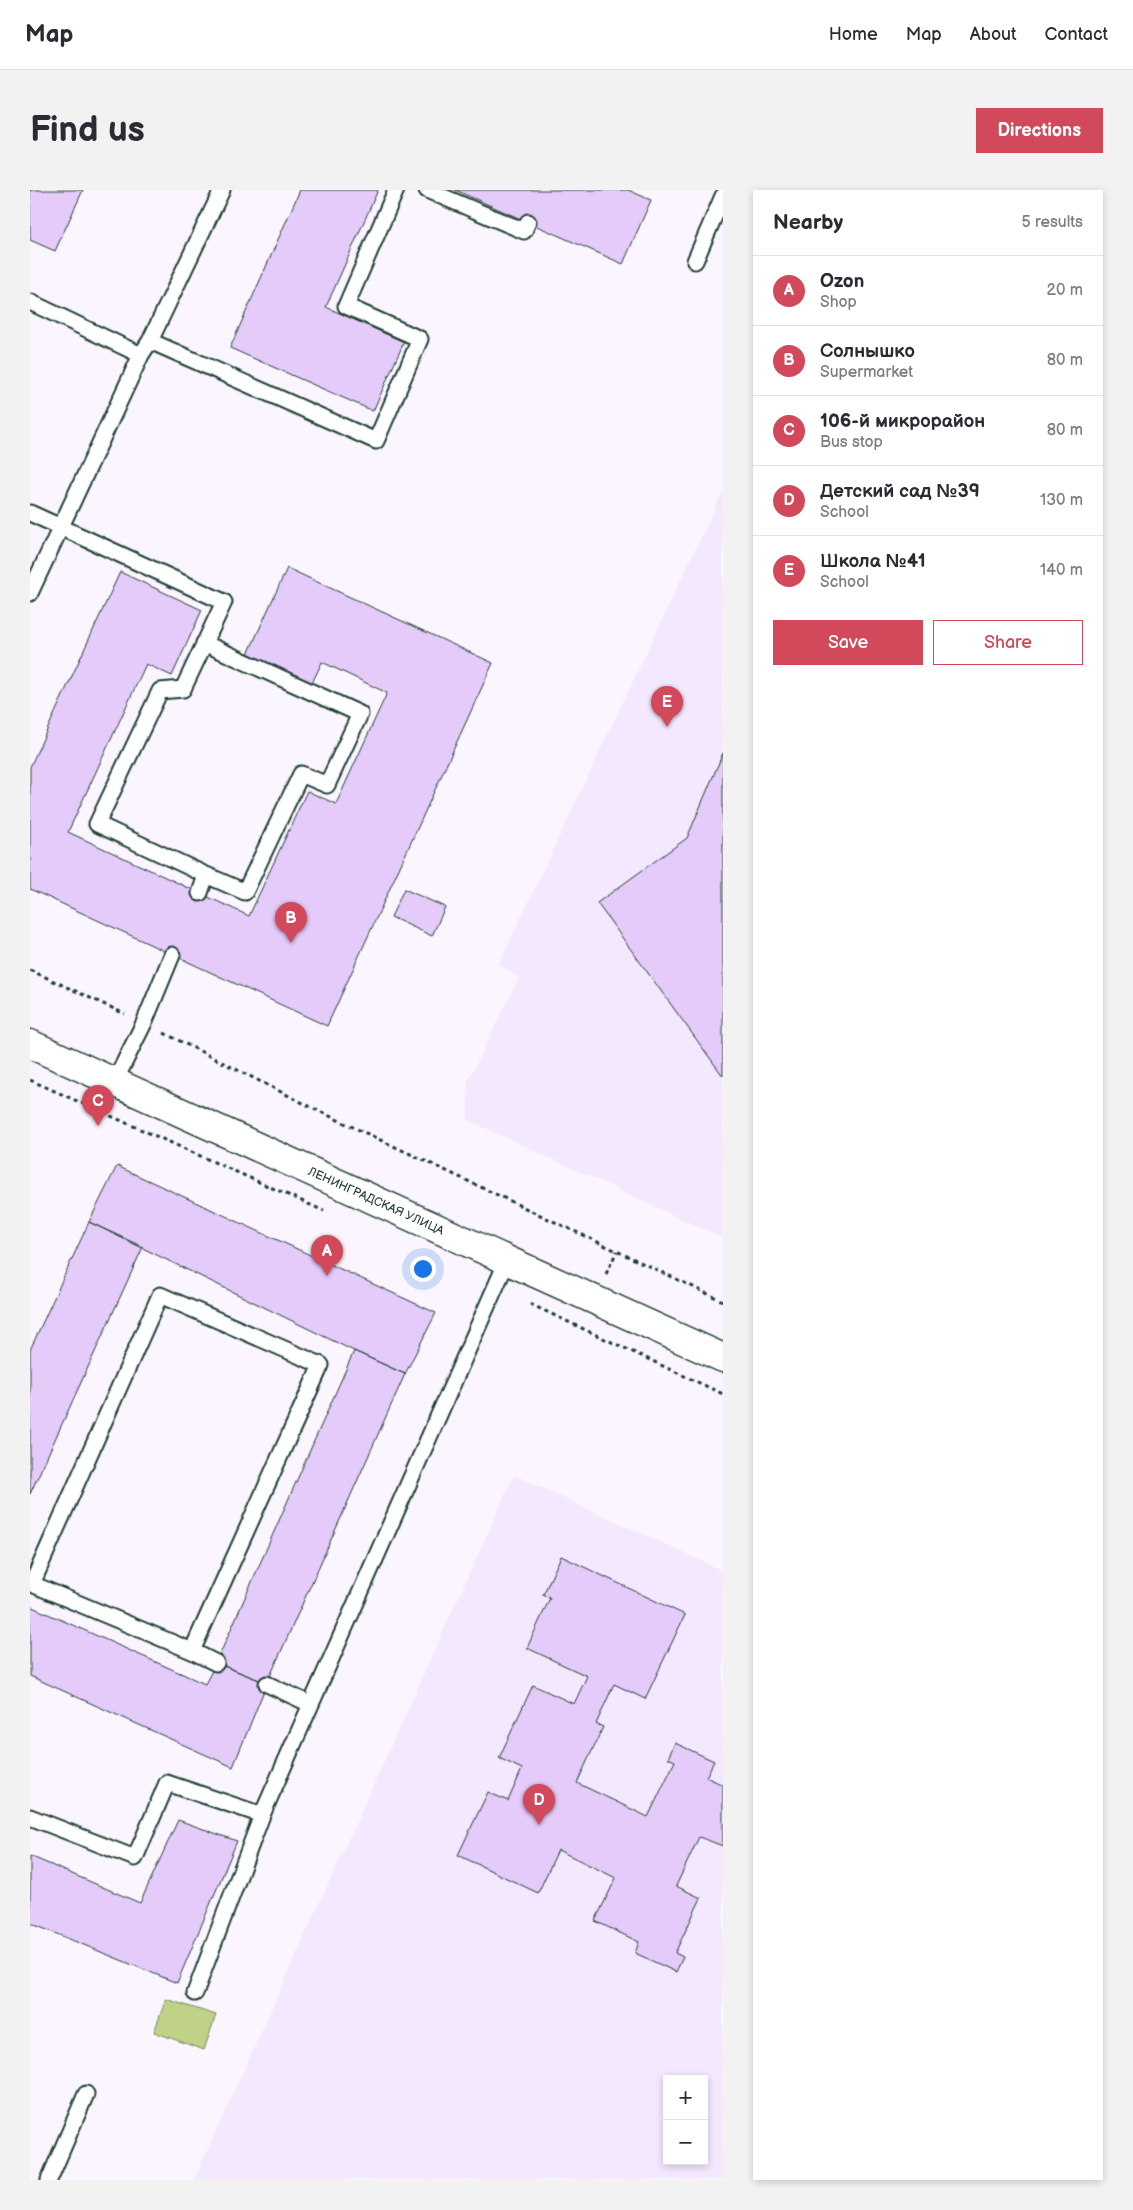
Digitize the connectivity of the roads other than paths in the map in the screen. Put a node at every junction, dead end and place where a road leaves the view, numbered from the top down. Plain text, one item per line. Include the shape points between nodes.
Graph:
1 (220, 190) edge
2 (396, 190) edge
3 (427, 190) edge
4 (723, 196) edge
5 (528, 222) dead end
6 (695, 261) dead end
7 (30, 302) edge
8 (150, 341) junction
9 (141, 355) junction
10 (30, 513) edge
11 (61, 528) junction
12 (30, 593) edge
13 (204, 643) junction
14 (206, 875) junction
15 (200, 893) dead end
16 (172, 955) dead end
17 (30, 1044) edge
18 (114, 1083) junction
19 (507, 1261) junction
20 (723, 1358) edge
21 (192, 1651) junction
22 (216, 1663) dead end
23 (267, 1684) dead end
24 (310, 1704) junction
25 (262, 1815) junction
26 (30, 1817) edge
27 (195, 1993) dead end
28 (86, 2094) dead end
29 (49, 2180) edge

1 - 8 lane
2 - 8 lane via 346,306 420,339 376,441
3 - 5 lane via 524,232
4 - 6 lane
7 - 9 lane
8 - 9 lane
9 - 11 lane
10 - 11 lane
11 - 12 lane
11 - 13 lane via 224,602
13 - 14 lane via 183,690 160,691 97,824
13 - 14 lane via 360,714 327,785 301,774 245,892
14 - 15 lane
16 - 18 lane via 144,1023
17 - 18 street, ЛЕНИНГРАДСКАЯ УЛИЦА
18 - 19 street, ЛЕНИНГРАДСКАЯ УЛИЦА
19 - 20 street, ЛЕНИНГРАДСКАЯ УЛИЦА
19 - 24 lane
21 - 21 lane via 321,1365 160,1295 32,1584
21 - 22 lane
23 - 24 lane
24 - 25 lane
25 - 26 lane via 167,1784 135,1858
25 - 27 lane
28 - 29 lane

